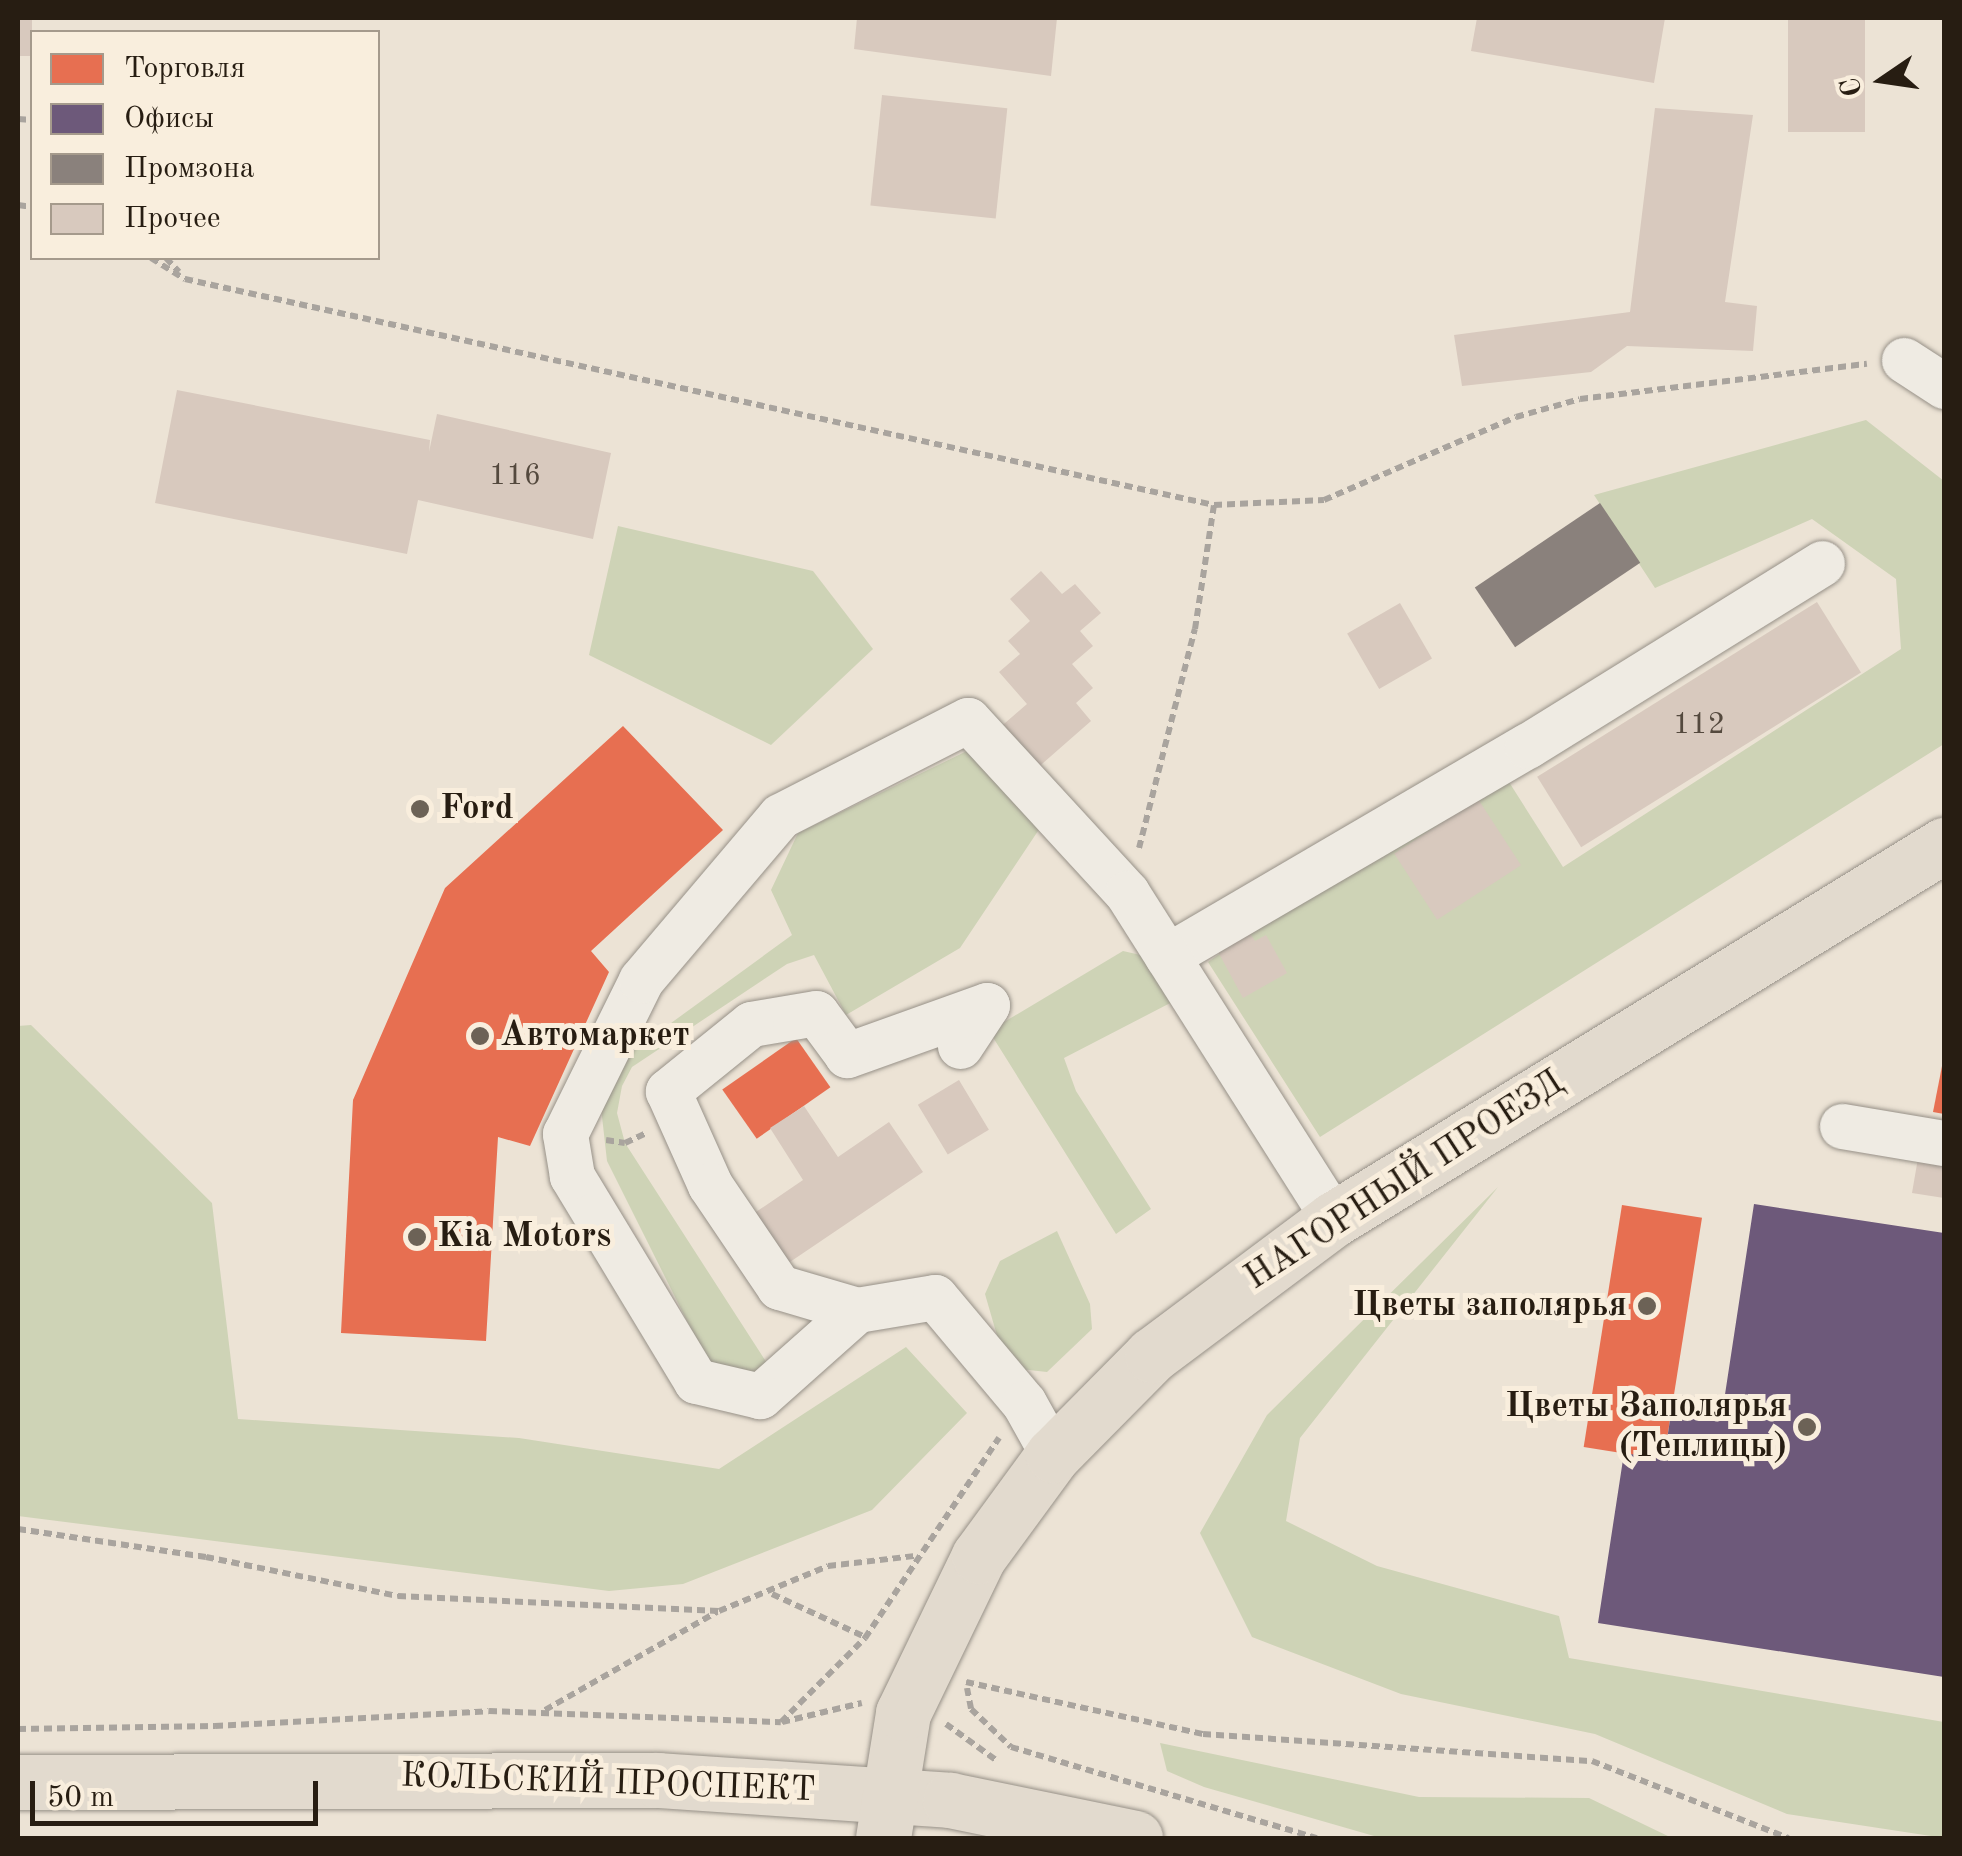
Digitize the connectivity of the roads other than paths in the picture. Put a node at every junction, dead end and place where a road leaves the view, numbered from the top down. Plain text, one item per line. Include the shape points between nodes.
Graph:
1 (1904, 360) road end
2 (1944, 386) edge
3 (1822, 563) dead end
4 (1944, 845) edge
5 (1167, 956) junction
6 (960, 1046) dead end
7 (1842, 1126) dead end
8 (1944, 1144) edge
9 (1334, 1218) junction
10 (856, 1310) junction
11 (1053, 1455) junction
12 (18, 1782) edge
13 (885, 1816) edge
14 (1135, 1838) edge

1 - 2 lane
3 - 5 lane via 1527,746
4 - 9 main road, НАГОРНЫЙ ПРОЕЗД
5 - 9 lane
5 - 10 lane via 1127,892 968,720 780,816 640,980 565,1134 572,1176 696,1380 760,1396
6 - 10 lane via 987,1005 847,1055 816,1013 751,1024 668,1091 710,1185 779,1288
7 - 8 lane
9 - 11 main road, НАГОРНЫЙ ПРОЕЗД via 1152,1356
10 - 11 lane via 935,1296 1024,1402
11 - 13 main road, НАГОРНЫЙ ПРОЕЗД via 978,1556 942,1677
12 - 13 main road, КОЛЬСКИЙ ПРОСПЕКТ via 502,1777
13 - 14 main road, КОЛЬСКИЙ ПРОСПЕКТ via 1006,1808

